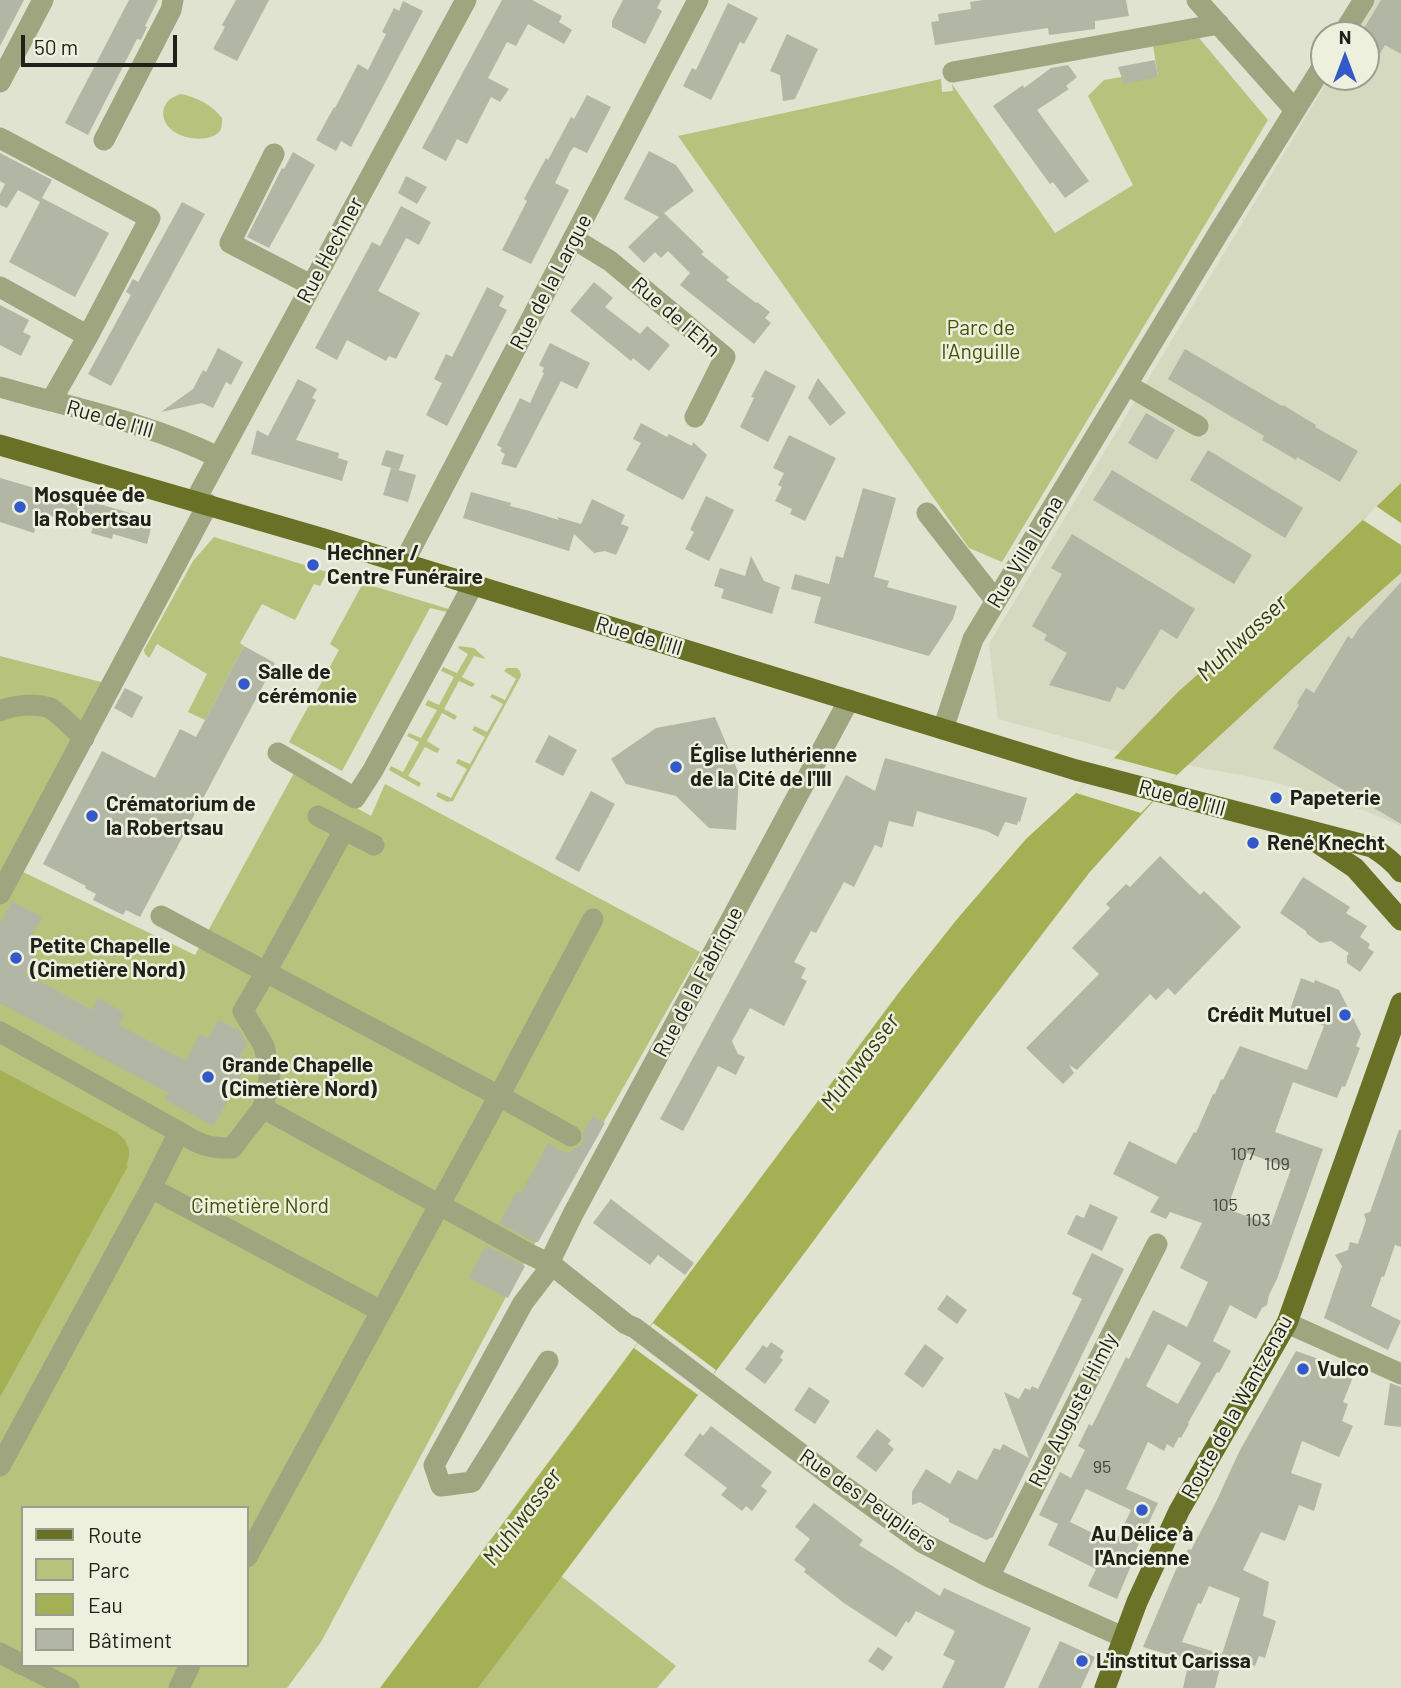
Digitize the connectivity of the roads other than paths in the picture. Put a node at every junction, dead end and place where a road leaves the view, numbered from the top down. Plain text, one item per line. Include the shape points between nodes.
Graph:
1 (43, 0) edge
2 (173, 0) edge
3 (466, 0) edge
4 (698, 0) edge
5 (1197, 0) edge
6 (1363, 0) edge
7 (1350, 21) edge
8 (1219, 24) junction
9 (953, 72) dead end
10 (0, 82) edge
11 (1310, 86) edge
12 (1295, 110) junction
13 (0, 138) edge
14 (104, 140) dead end
15 (274, 155) dead end
16 (574, 239) junction
17 (311, 285) junction
18 (0, 287) edge
19 (88, 336) junction
20 (1127, 384) junction
21 (0, 387) edge
22 (51, 401) junction
23 (695, 417) dead end
24 (1198, 426) dead end
25 (0, 444) edge
26 (218, 457) junction
27 (202, 503) junction
28 (927, 513) dead end
29 (403, 564) junction
30 (473, 585) junction
31 (996, 601) junction
32 (849, 700) junction
33 (0, 711) edge
34 (943, 729) junction
35 (84, 738) junction
36 (278, 753) dead end
37 (318, 816) dead end
38 (1278, 823) junction
39 (344, 830) junction
40 (374, 845) dead end
41 (1371, 847) junction
42 (1401, 853) edge
43 (1401, 872) edge
44 (0, 894) edge
45 (161, 916) dead end
46 (593, 919) dead end
47 (1400, 920) edge
48 (266, 972) junction
49 (1401, 1003) edge
50 (0, 1032) edge
51 (499, 1096) junction
52 (263, 1108) junction
53 (180, 1132) junction
54 (571, 1136) dead end
55 (151, 1188) junction
56 (439, 1204) junction
57 (1157, 1244) dead end
58 (552, 1265) junction
59 (381, 1311) junction
60 (1287, 1323) junction
61 (548, 1361) dead end
62 (1401, 1374) edge
63 (0, 1466) edge
64 (248, 1555) edge
65 (989, 1577) junction
66 (1123, 1637) junction
67 (0, 1653) edge
68 (21, 1664) edge
69 (27, 1667) edge
70 (189, 1667) edge
71 (69, 1688) edge
72 (179, 1688) edge
73 (1105, 1688) edge

1 - 10 street
2 - 14 street
3 - 17 street, Rue Hechner
4 - 16 street, Rue de la Largue
5 - 8 street
6 - 7 street
8 - 9 street
8 - 12 street
11 - 12 street, Rue Villa Lana
12 - 20 street, Rue Villa Lana
13 - 19 street via 150,218
15 - 17 street via 230,243
16 - 23 street, Rue de l'Ehn via 610,261 725,357
16 - 29 street, Rue de la Largue
17 - 26 street, Rue Hechner
18 - 19 street
19 - 22 street
20 - 24 street
20 - 31 street, Rue Villa Lana
21 - 22 street, Rue de l'Ill
22 - 26 street, Rue de l'Ill via 190,443
25 - 27 main road, Rue de l'Ill
26 - 27 street, Rue Hechner
27 - 29 main road, Rue de l'Ill
27 - 35 street, Rue Hechner
28 - 31 street
29 - 30 main road, Rue de l'Ill
30 - 32 main road, Rue de l'Ill
30 - 36 street via 355,798
31 - 34 street, Rue Villa Lana via 973,639
32 - 34 main road, Rue de l'Ill
32 - 58 street, Rue de la Fabrique via 573,1214
33 - 35 street via 25,705 51,708
34 - 38 main road, Rue de l'Ill via 1076,771
35 - 44 street, Rue Hechner
37 - 39 street
38 - 41 main road, Rue de l'Ill
38 - 47 main road, Rue de l'Ill via 1309,837 1355,868
39 - 40 street
39 - 48 street
41 - 42 main road, Rue de l'Ill
41 - 43 main road, Rue de l'Ill
45 - 48 street
46 - 51 street
48 - 51 street
48 - 52 street via 243,1011 264,1046 270,1075
49 - 60 main road, Route de la Wantzenau
50 - 53 street
51 - 54 street
51 - 56 street
52 - 53 street via 232,1148 213,1148
52 - 56 street, Rue des Peupliers
53 - 55 street
55 - 59 street
55 - 63 street
56 - 58 street, Rue des Peupliers
56 - 59 street
57 - 65 street, Rue Auguste Himly
58 - 61 street, Rue de la Fabrique via 523,1303 434,1465 441,1486 472,1482
58 - 65 street, Rue des Peupliers via 923,1543
59 - 64 street
60 - 62 street
60 - 66 main road, Route de la Wantzenau via 1179,1511
65 - 66 street, Rue des Peupliers
66 - 73 main road, Route de la Wantzenau
67 - 68 street
69 - 71 street
70 - 72 street

